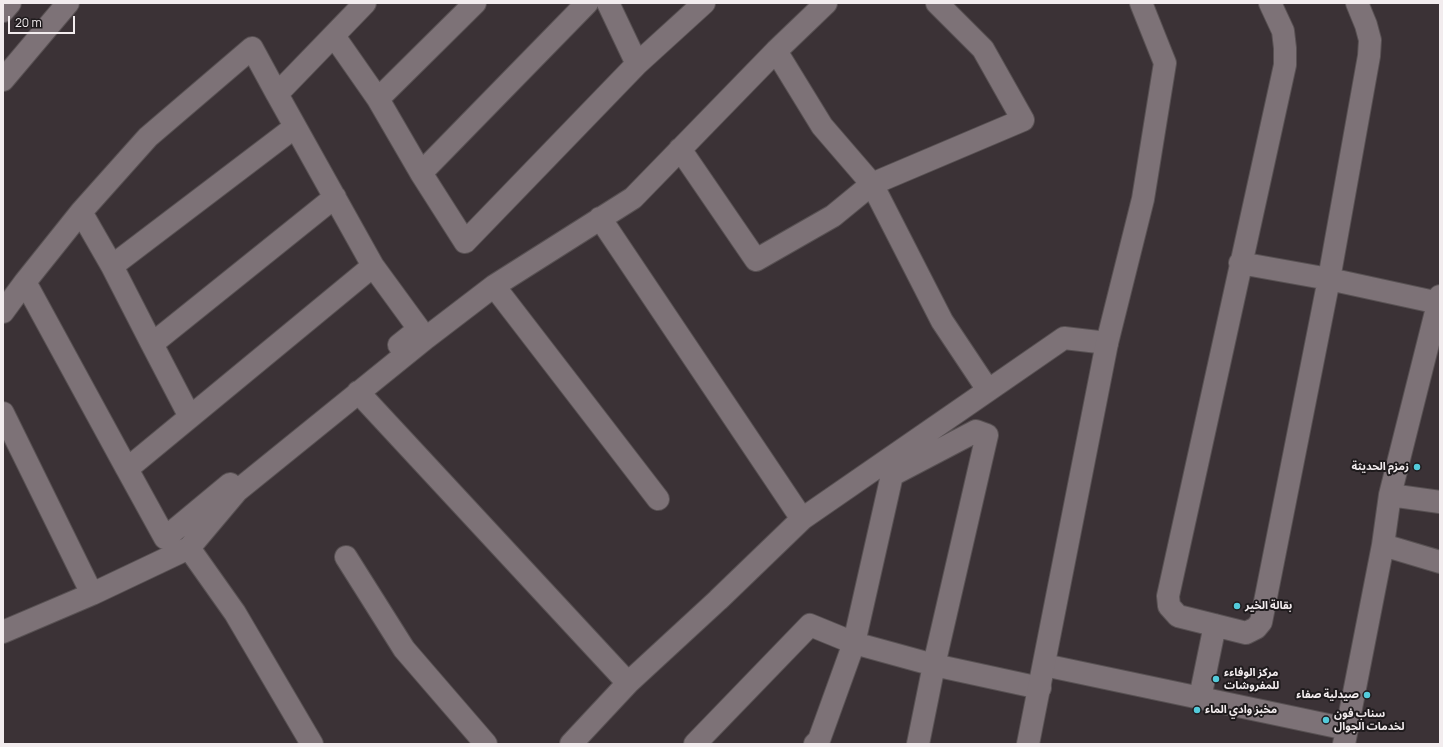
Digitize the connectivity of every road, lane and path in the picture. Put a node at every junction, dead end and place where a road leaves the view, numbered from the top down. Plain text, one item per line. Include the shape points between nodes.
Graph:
1 (10, 3) edge
2 (68, 3) edge
3 (365, 3) edge
4 (475, 3) edge
5 (587, 3) edge
6 (608, 3) edge
7 (826, 3) edge
8 (937, 3) edge
9 (1141, 3) edge
10 (1270, 3) edge
11 (1357, 3) edge
12 (700, 4) edge
13 (3, 11) edge
14 (334, 36) junction
15 (776, 52) junction
16 (637, 64) junction
17 (3, 80) edge
18 (277, 94) junction
19 (378, 99) junction
20 (295, 127) junction
21 (680, 149) junction
22 (421, 173) junction
23 (872, 184) junction
24 (335, 197) junction
25 (81, 212) junction
26 (600, 218) junction
27 (1240, 263) junction
28 (112, 266) junction
29 (373, 266) junction
30 (1328, 279) junction
31 (25, 282) junction
32 (494, 286) junction
33 (1439, 300) edge
34 (3, 312) edge
35 (1107, 343) junction
36 (152, 344) junction
37 (988, 390) junction
38 (358, 392) junction
39 (3, 413) edge
40 (190, 417) junction
41 (127, 469) junction
42 (1390, 495) junction
43 (658, 499) dead end
44 (1440, 502) edge
45 (802, 519) junction
46 (1383, 545) junction
47 (189, 548) junction
48 (346, 557) dead end
49 (1440, 562) edge
50 (92, 594) junction
51 (1215, 624) junction
52 (3, 632) edge
53 (854, 643) junction
54 (934, 665) junction
55 (1044, 665) junction
56 (628, 683) junction
57 (1040, 688) junction
58 (1200, 698) junction
59 (1346, 737) edge
60 (818, 743) edge
61 (312, 744) edge
62 (486, 744) edge
63 (570, 744) edge
64 (695, 744) edge
65 (918, 744) edge
66 (1028, 744) edge

1 - 13 street
2 - 17 street
3 - 14 street
4 - 19 street
5 - 22 street
6 - 16 street
7 - 15 street
8 - 23 street via 983,48 1023,120
9 - 35 street via 1165,63 1142,199
10 - 27 street via 1283,31 1285,65
11 - 30 street via 1370,40 1369,56
12 - 16 street
14 - 18 street
14 - 19 street
15 - 21 street
15 - 23 street via 822,126
16 - 22 street via 465,242
18 - 20 street
18 - 25 street via 252,48 148,137
19 - 22 street
20 - 24 street
20 - 28 street
21 - 23 street via 756,260 833,216
21 - 26 street via 633,198
23 - 37 street via 942,321
24 - 29 street
24 - 36 street
25 - 28 street
25 - 31 street
26 - 32 street
26 - 45 street
27 - 30 street
27 - 51 street via 1168,596 1169,606 1178,616
28 - 36 street
29 - 40 street
29 - 41 street via 419,329 165,538
30 - 33 street
30 - 51 street via 1261,622 1246,633
31 - 34 street
31 - 41 street
32 - 38 street
32 - 43 street
33 - 42 street
35 - 37 street via 1064,338
35 - 55 street
36 - 40 street
37 - 45 street
38 - 47 street via 237,491
38 - 56 street
39 - 50 street
40 - 41 street
42 - 44 street
42 - 46 street
45 - 56 street
46 - 49 street
46 - 59 street
47 - 50 street
47 - 61 street via 235,613
48 - 62 street via 404,649
50 - 52 street
51 - 58 street
53 - 54 street
53 - 54 street via 892,475 976,432 987,435
53 - 60 street
53 - 64 street via 810,625
54 - 57 street
54 - 65 street
55 - 57 street
55 - 58 street
56 - 63 street
57 - 66 street
58 - 59 street

